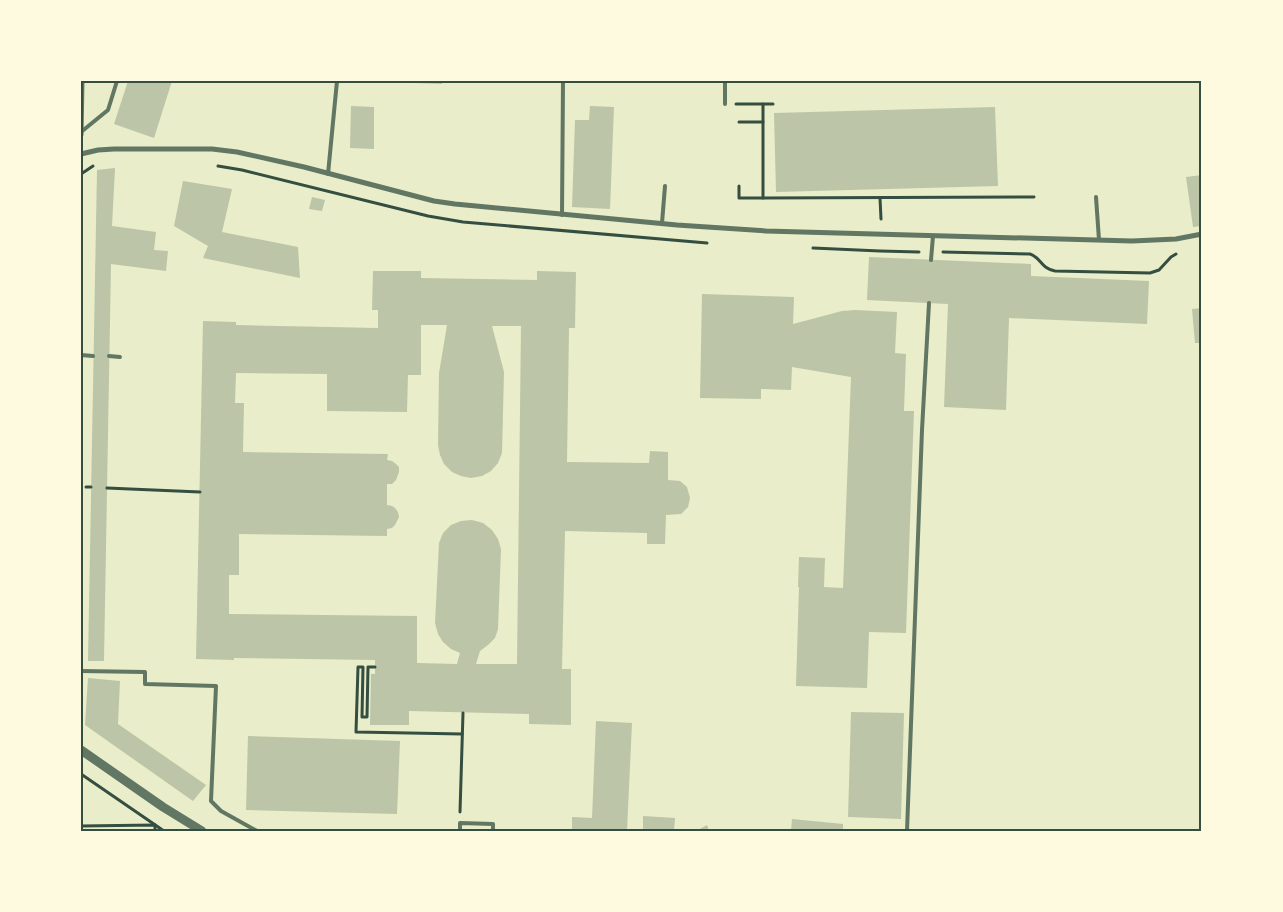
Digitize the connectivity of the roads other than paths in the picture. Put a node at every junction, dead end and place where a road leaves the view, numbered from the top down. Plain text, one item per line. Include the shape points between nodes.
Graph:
1 (82, 81) edge
2 (118, 81) edge
3 (337, 81) edge
4 (563, 81) edge
5 (725, 81) edge
6 (725, 104) dead end
7 (81, 134) edge
8 (81, 154) edge
9 (328, 174) junction
10 (665, 186) dead end
11 (1096, 197) dead end
12 (562, 215) junction
13 (662, 223) junction
14 (1202, 234) edge
15 (933, 236) junction
16 (1099, 240) junction
17 (931, 260) dead end
18 (929, 303) dead end
19 (81, 355) edge
20 (93, 356) dead end
21 (110, 356) dead end
22 (120, 357) dead end
23 (81, 671) edge
24 (81, 750) edge
25 (202, 831) edge
26 (260, 831) edge
27 (460, 831) edge
28 (493, 831) edge
29 (907, 831) edge

1 - 7 street
2 - 7 lane via 108,110
3 - 9 lane
4 - 12 lane
5 - 6 lane
8 - 9 street via 114,149 212,149 238,152
9 - 12 street via 434,201
10 - 13 lane
11 - 16 lane
12 - 13 street
13 - 15 street via 766,231
14 - 16 street via 1155,240
15 - 16 street
15 - 17 lane
18 - 29 lane
19 - 20 lane
21 - 22 lane
23 - 26 lane via 145,672 145,684 216,686 211,801 221,811
24 - 25 street
27 - 28 lane via 460,822 494,824

